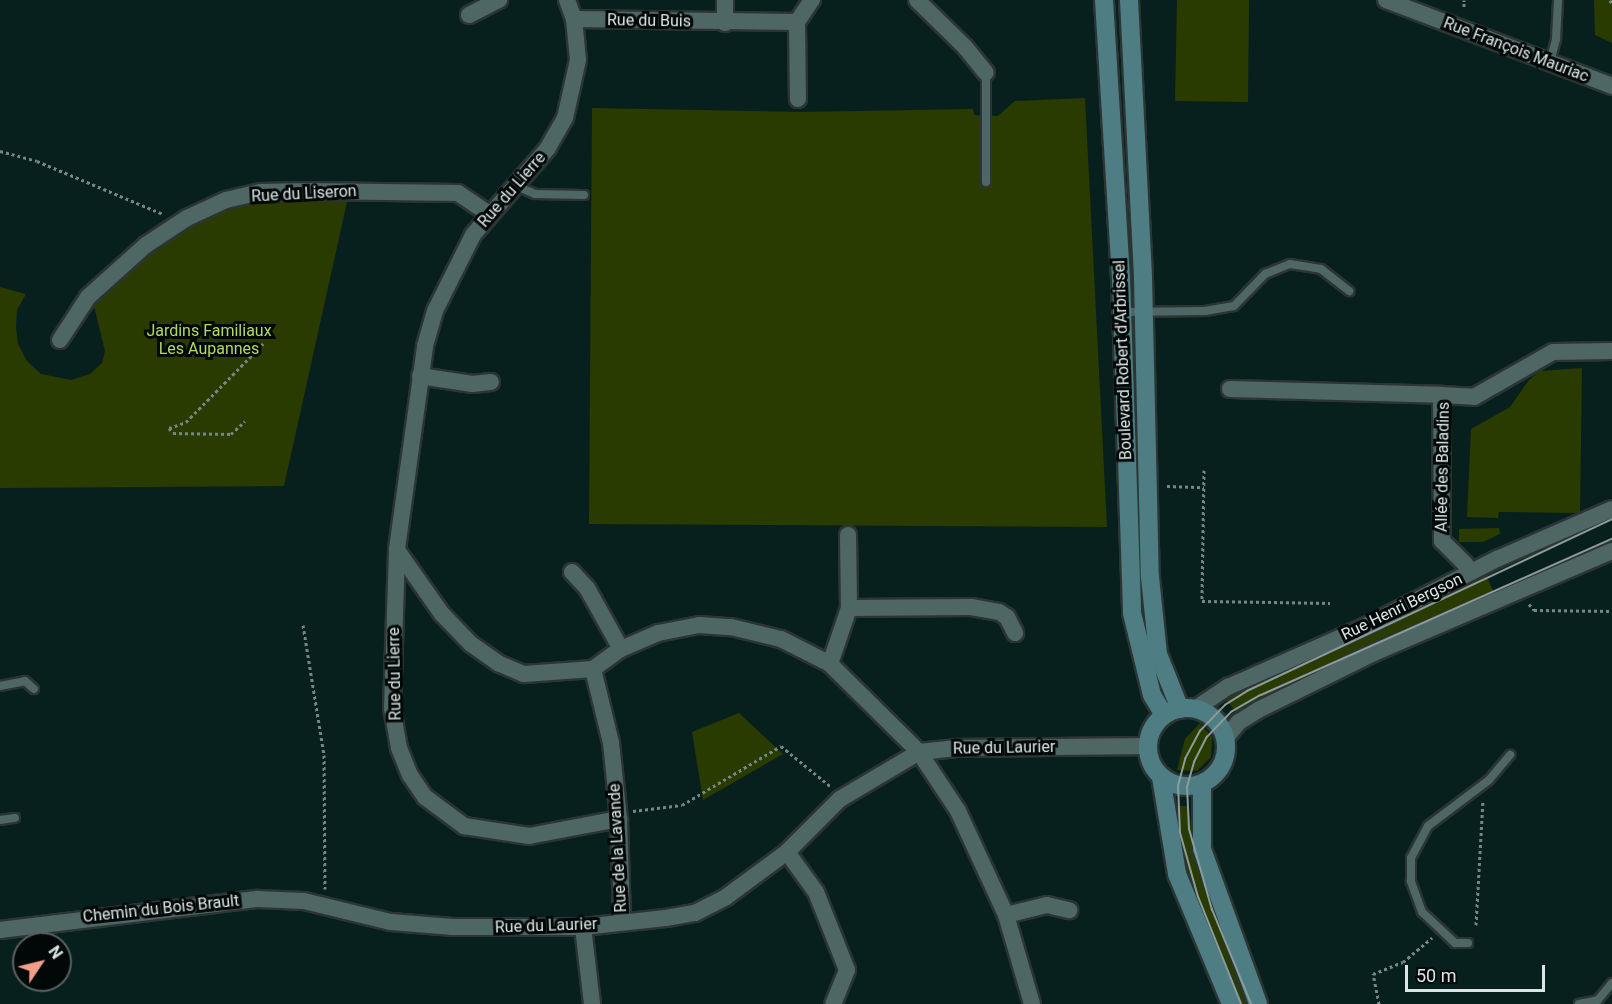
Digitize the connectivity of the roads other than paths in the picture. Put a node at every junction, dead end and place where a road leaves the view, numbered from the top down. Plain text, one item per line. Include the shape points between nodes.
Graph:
1 (499, 0) edge
2 (567, 0) edge
3 (725, 0) edge
4 (812, 0) edge
5 (916, 0) edge
6 (1104, 0) edge
7 (1128, 0) edge
8 (1386, 0) edge
9 (1558, 0) edge
10 (469, 15) dead end
11 (574, 19) junction
12 (797, 22) junction
13 (724, 23) junction
14 (1550, 62) junction
15 (986, 73) joint
16 (1612, 86) edge
17 (798, 99) dead end
18 (986, 182) dead end
19 (514, 185) junction
20 (584, 195) dead end
21 (488, 213) junction
22 (1349, 291) dead end
23 (1143, 311) junction
24 (1122, 312) junction
25 (60, 340) dead end
26 (1612, 351) edge
27 (420, 376) junction
28 (491, 382) dead end
29 (1230, 389) dead end
30 (1441, 395) junction
31 (1612, 509) edge
32 (848, 535) dead end
33 (397, 550) junction
34 (1612, 551) edge
35 (1466, 565) dead end
36 (572, 572) dead end
37 (849, 608) junction
38 (1015, 633) dead end
39 (621, 649) junction
40 (830, 664) junction
41 (593, 669) junction
42 (0, 687) edge
43 (34, 689) dead end
44 (1180, 711) junction
45 (1225, 739) junction
46 (1148, 746) junction
47 (919, 752) junction
48 (1510, 755) dead end
49 (1161, 777) junction
50 (1202, 784) junction
51 (624, 816) junction
52 (15, 818) dead end
53 (0, 820) edge
54 (787, 852) junction
55 (323, 904) joint
56 (1069, 910) dead end
57 (1006, 915) junction
58 (622, 921) junction
59 (583, 927) junction
60 (0, 930) edge
61 (1468, 942) dead end
62 (1612, 983) edge
63 (592, 1004) edge
64 (833, 1004) edge
65 (1032, 1004) edge
66 (1231, 1004) edge
67 (1258, 1004) edge
68 (1579, 1004) edge

1 - 10 street
2 - 11 street, Rue du Lierre
3 - 13 street
4 - 12 street
5 - 15 street
6 - 24 street, Boulevard Robert d'Arbrissel
7 - 23 street, Boulevard Robert d'Arbrissel
8 - 14 street, Rue François Mauriac
9 - 14 lane via 1556,39
11 - 13 street, Rue du Buis
11 - 19 street, Rue du Lierre via 579,60 565,118 548,148
12 - 13 street, Rue du Buis
12 - 17 street
14 - 16 street, Rue François Mauriac
15 - 18 lane
19 - 20 lane via 535,194
19 - 21 street, Rue du Lierre
21 - 25 street, Rue du Liseron via 458,193 260,192 226,200 182,221 100,284
21 - 27 street, Rue du Lierre via 458,262 435,311
22 - 23 lane via 1321,269 1290,264 1265,274 1234,306 1205,311
23 - 24 lane
23 - 44 street, Boulevard Robert d'Arbrissel via 1150,577 1158,654
24 - 44 street, Boulevard Robert d'Arbrissel via 1132,613 1152,695
26 - 30 street, Allée des Baladins via 1552,352 1474,397
27 - 28 street via 472,384
27 - 33 street, Rue du Lierre
29 - 30 street
30 - 35 street, Allée des Baladins via 1442,541
31 - 44 street, Rue Henri Bergson via 1497,559 1364,627
32 - 37 street
33 - 41 street via 441,614 471,644 500,664 524,674
33 - 51 street, Rue du Lierre via 392,708 399,748 425,797 464,826 529,836
34 - 45 street, Rue Henri Bergson via 1374,652 1258,710 1239,722
36 - 39 street via 587,588
37 - 38 street via 971,607 999,612 1007,617
37 - 40 street
39 - 40 street via 658,633 699,625 731,627 781,639
39 - 41 street
40 - 47 street
41 - 51 street, Rue de la Lavande
42 - 43 lane via 25,681
44 - 45 street via 1212,717
44 - 46 street via 1153,729
45 - 50 street via 1223,762
46 - 47 street, Rue du Laurier via 957,748
46 - 49 street via 1149,758
47 - 54 street, Rue du Laurier via 840,799
47 - 57 street via 958,811
48 - 61 lane via 1484,783 1428,825 1414,847 1411,881 1422,912 1455,943
49 - 50 street via 1178,786
49 - 66 street via 1177,874
50 - 67 street via 1202,849
51 - 58 street, Rue de la Lavande
52 - 53 lane
54 - 58 street, Rue du Laurier via 726,897 695,913
54 - 64 street via 816,892 847,970
55 - 59 street, Rue du Laurier via 391,922 524,930
55 - 60 street, Chemin du Bois Brault via 285,899 228,901
56 - 57 street via 1047,904
57 - 65 street
58 - 59 street, Rue du Laurier
59 - 63 street
62 - 68 lane via 1598,1000

